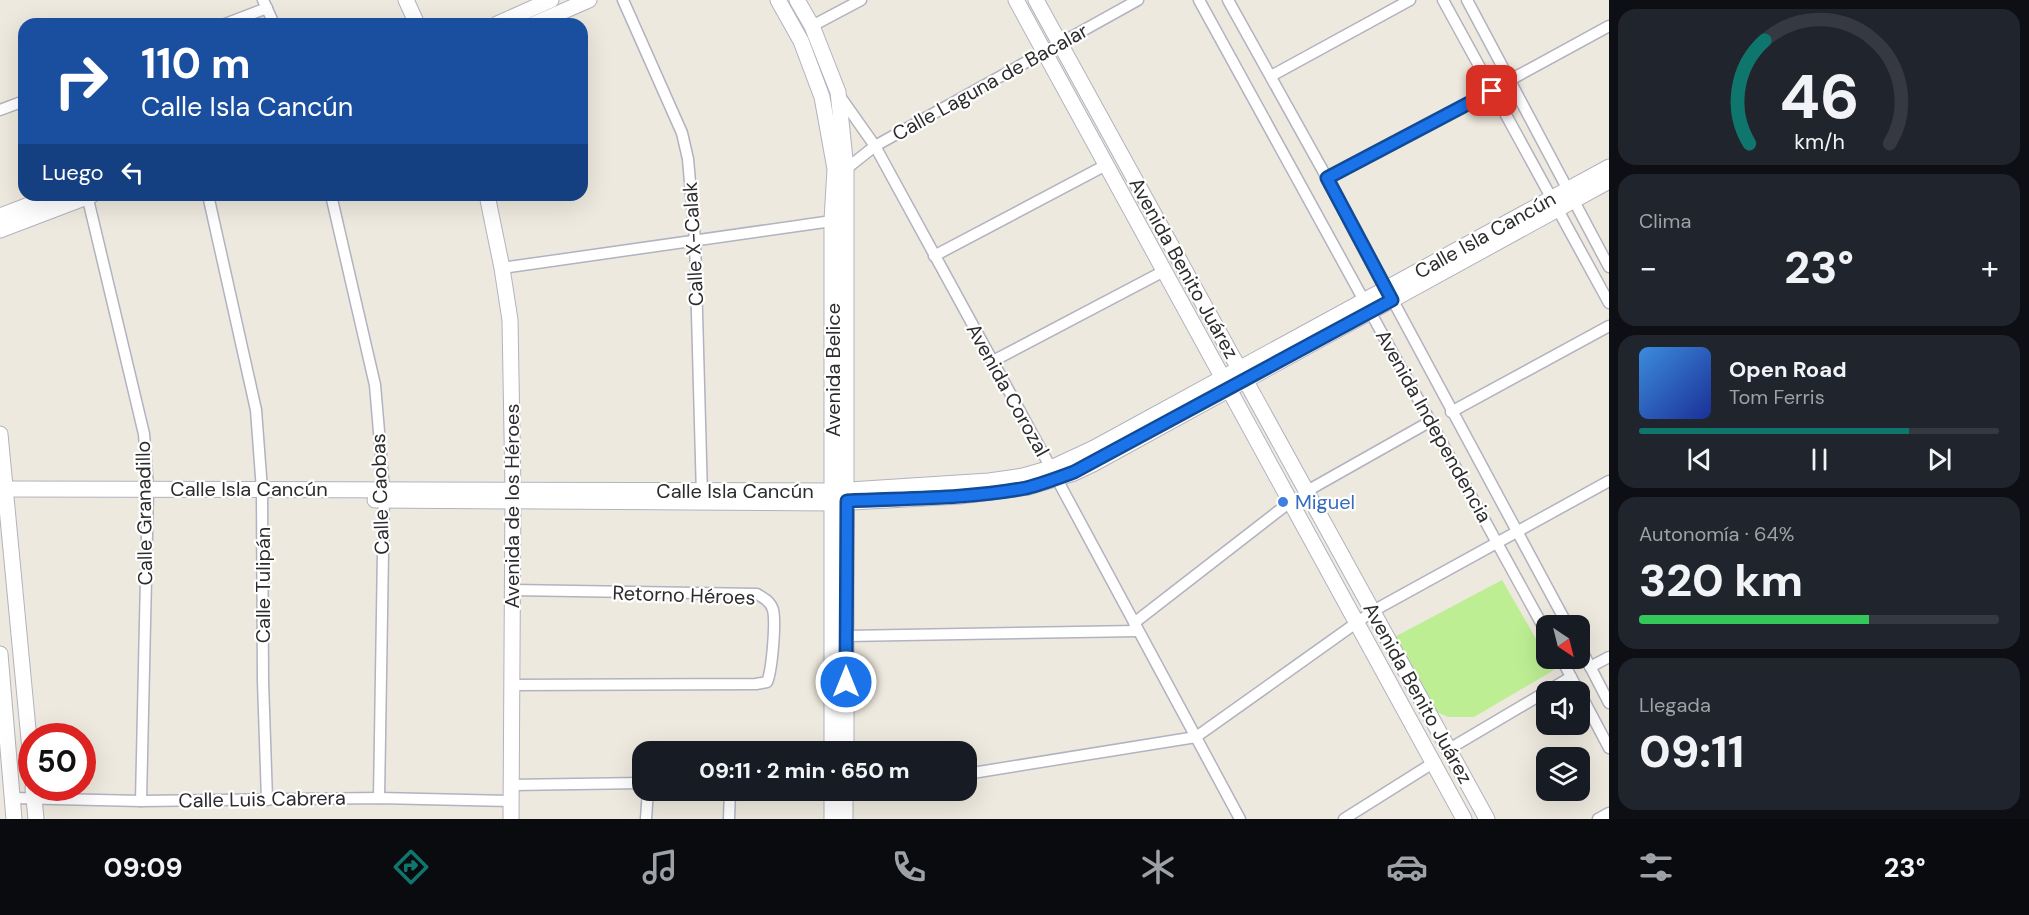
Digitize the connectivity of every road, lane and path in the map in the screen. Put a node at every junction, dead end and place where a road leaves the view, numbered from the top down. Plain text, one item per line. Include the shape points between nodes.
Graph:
1 (406, 0) edge
2 (551, 0) edge
3 (589, 0) edge
4 (623, 0) edge
5 (778, 0) edge
6 (797, 0) edge
7 (861, 0) edge
8 (1016, 0) edge
9 (1036, 0) edge
10 (1138, 0) edge
11 (1199, 0) edge
12 (1228, 0) edge
13 (1410, 0) edge
14 (1443, 0) edge
15 (1467, 0) edge
16 (265, 4) edge
17 (237, 18) edge
18 (271, 18) edge
19 (414, 18) edge
20 (510, 18) edge
21 (548, 18) edge
22 (812, 26) junction
23 (1609, 26) edge
24 (1059, 42) junction
25 (1044, 51) junction
26 (1271, 76) junction
27 (1510, 80) junction
28 (1492, 91) junction
29 (838, 92) junction
30 (18, 103) edge
31 (0, 110) edge
32 (875, 146) junction
33 (1106, 165) junction
34 (1609, 167) edge
35 (846, 169) junction
36 (1327, 178) junction
37 (1609, 182) edge
38 (1570, 195) junction
39 (39, 201) edge
40 (76, 201) edge
41 (90, 201) edge
42 (209, 201) edge
43 (333, 201) edge
44 (488, 201) edge
45 (1554, 204) junction
46 (0, 216) edge
47 (839, 220) junction
48 (0, 230) edge
49 (695, 240) junction
50 (934, 256) junction
51 (1609, 267) edge
52 (502, 268) junction
53 (1164, 271) junction
54 (1389, 294) junction
55 (1609, 303) edge
56 (1367, 306) junction
57 (1609, 326) edge
58 (993, 362) junction
59 (1242, 374) junction
60 (1226, 383) junction
61 (1452, 412) junction
62 (1431, 421) junction
63 (0, 434) edge
64 (1054, 473) junction
65 (1609, 481) edge
66 (1306, 491) junction
67 (2, 494) edge
68 (148, 494) junction
69 (262, 495) junction
70 (384, 495) junction
71 (513, 496) junction
72 (702, 496) junction
73 (840, 496) junction
74 (1290, 502) junction
75 (1518, 531) junction
76 (1498, 543) junction
77 (512, 590) junction
78 (1373, 611) junction
79 (1537, 615) edge
80 (1562, 615) edge
81 (1356, 622) junction
82 (1136, 627) junction
83 (846, 636) junction
84 (0, 654) edge
85 (1609, 657) edge
86 (1590, 667) joint
87 (1567, 669) edge
88 (1571, 677) junction
89 (1573, 681) edge
90 (512, 685) junction
91 (2, 691) edge
92 (1609, 703) edge
93 (1590, 713) edge
94 (27, 723) edge
95 (1196, 738) junction
96 (832, 741) edge
97 (846, 741) edge
98 (1609, 748) edge
99 (1449, 749) junction
100 (1433, 763) junction
101 (977, 772) edge
102 (632, 784) edge
103 (511, 793) junction
104 (18, 796) edge
105 (96, 797) edge
106 (12, 798) junction
107 (379, 798) junction
108 (267, 800) junction
109 (35, 801) edge
110 (141, 801) junction
111 (647, 801) edge
112 (730, 801) edge
113 (832, 801) edge
114 (845, 801) edge
115 (1609, 813) edge
116 (14, 819) edge
117 (36, 819) edge
118 (511, 819) edge
119 (645, 819) edge
120 (729, 819) edge
121 (832, 819) edge
122 (845, 819) edge
123 (1240, 819) edge
124 (1344, 819) edge
125 (1464, 819) edge
126 (1487, 819) edge
127 (1599, 819) edge

1 - 19 main road
2 - 20 main road
3 - 21 main road
4 - 49 street, Calle X-Calak via 682,134
5 - 47 main road, Avenida Belice via 801,41 822,97
6 - 22 main road, Avenida Belice
7 - 22 street
8 - 25 main road, Avenida Benito Juárez
9 - 24 main road, Avenida Benito Juárez
10 - 24 street, Calle Laguna de Bacalar
11 - 56 street, Avenida Independencia
12 - 26 street, Avenida Independencia
13 - 26 street
14 - 28 street
15 - 27 street
16 - 17 street
16 - 18 street
22 - 29 main road, Avenida Belice
23 - 27 street
24 - 25 street, Calle Laguna de Bacalar
24 - 59 main road, Avenida Benito Juárez
25 - 32 street, Calle Laguna de Bacalar
25 - 33 main road, Avenida Benito Juárez
26 - 36 street, Avenida Independencia
27 - 38 street
28 - 36 street
28 - 45 street
29 - 32 street, Avenida Corozal
29 - 35 main road, Avenida Belice
30 - 31 street
32 - 35 street, Calle Laguna de Bacalar
32 - 50 street, Avenida Corozal
33 - 50 street
33 - 53 main road, Avenida Benito Juárez
34 - 38 main road, Calle Isla Cancún
35 - 47 main road, Avenida Belice
36 - 54 street, Avenida Independencia
37 - 38 main road, Calle Isla Cancún
38 - 45 main road, Calle Isla Cancún
38 - 51 street
39 - 46 main road
40 - 48 main road
41 - 68 street, Calle Granadillo via 144,434
42 - 69 street, Calle Tulipán via 256,410
43 - 70 street, Calle Caobas via 375,385
44 - 52 main road, Avenida de los Héroes
45 - 54 main road, Calle Isla Cancún
45 - 55 street
47 - 49 street
47 - 73 main road, Avenida Belice
49 - 52 street
49 - 72 street, Calle X-Calak
50 - 58 street, Avenida Corozal
52 - 71 main road, Avenida de los Héroes via 510,320
53 - 58 street
53 - 60 main road, Avenida Benito Juárez
54 - 56 main road, Calle Isla Cancún
54 - 61 street, Avenida Independencia
56 - 59 main road, Calle Isla Cancún
56 - 62 street, Avenida Independencia
57 - 61 street
58 - 64 street, Avenida Corozal
59 - 60 main road, Calle Isla Cancún
59 - 66 main road, Avenida Benito Juárez
60 - 64 main road, Calle Isla Cancún via 1094,448
60 - 74 main road, Avenida Benito Juárez
61 - 75 street, Avenida Independencia
62 - 66 street
62 - 76 street, Avenida Independencia
63 - 67 main road
64 - 73 main road, Calle Isla Cancún via 1028,487 960,496
64 - 82 street, Avenida Corozal
65 - 75 street
66 - 78 main road, Avenida Benito Juárez
67 - 68 main road, Calle Isla Cancún
67 - 94 main road
68 - 69 main road, Calle Isla Cancún
68 - 110 street, Calle Granadillo
69 - 70 main road, Calle Isla Cancún
69 - 108 street, Calle Tulipán
70 - 71 main road, Calle Isla Cancún
70 - 107 street, Calle Caobas
71 - 72 main road, Calle Isla Cancún
71 - 77 main road, Avenida de los Héroes
72 - 73 main road, Calle Isla Cancún
73 - 83 main road, Avenida Belice
73 - 96 main road, Avenida Belice
74 - 81 main road, Avenida Benito Juárez
74 - 82 street
75 - 76 street
75 - 80 street, Avenida Independencia
76 - 78 street
76 - 79 street, Avenida Independencia
77 - 90 main road, Avenida de los Héroes
77 - 90 street, Retorno Héroes via 757,594 768,600 773,610 771,672 767,682
78 - 81 street
78 - 99 main road, Avenida Benito Juárez
81 - 95 street
81 - 100 main road, Avenida Benito Juárez
82 - 83 street
82 - 95 street, Avenida Corozal
83 - 97 main road, Avenida Belice
84 - 91 main road
85 - 86 street
86 - 92 street
87 - 88 street
88 - 89 street
88 - 99 street
90 - 103 main road, Avenida de los Héroes
91 - 106 main road
93 - 98 street
95 - 101 street
95 - 123 street, Avenida Corozal
99 - 126 main road, Avenida Benito Juárez
100 - 124 street
100 - 125 main road, Avenida Benito Juárez
102 - 103 street, Calle Luis Cabrera
103 - 107 street, Calle Luis Cabrera
103 - 118 main road, Avenida de los Héroes
104 - 106 street, Calle Luis Cabrera
105 - 110 street, Calle Luis Cabrera
106 - 116 main road
107 - 108 street, Calle Luis Cabrera
108 - 110 street, Calle Luis Cabrera
109 - 117 main road
111 - 119 street
112 - 120 street
113 - 121 main road
114 - 122 main road
115 - 127 street

